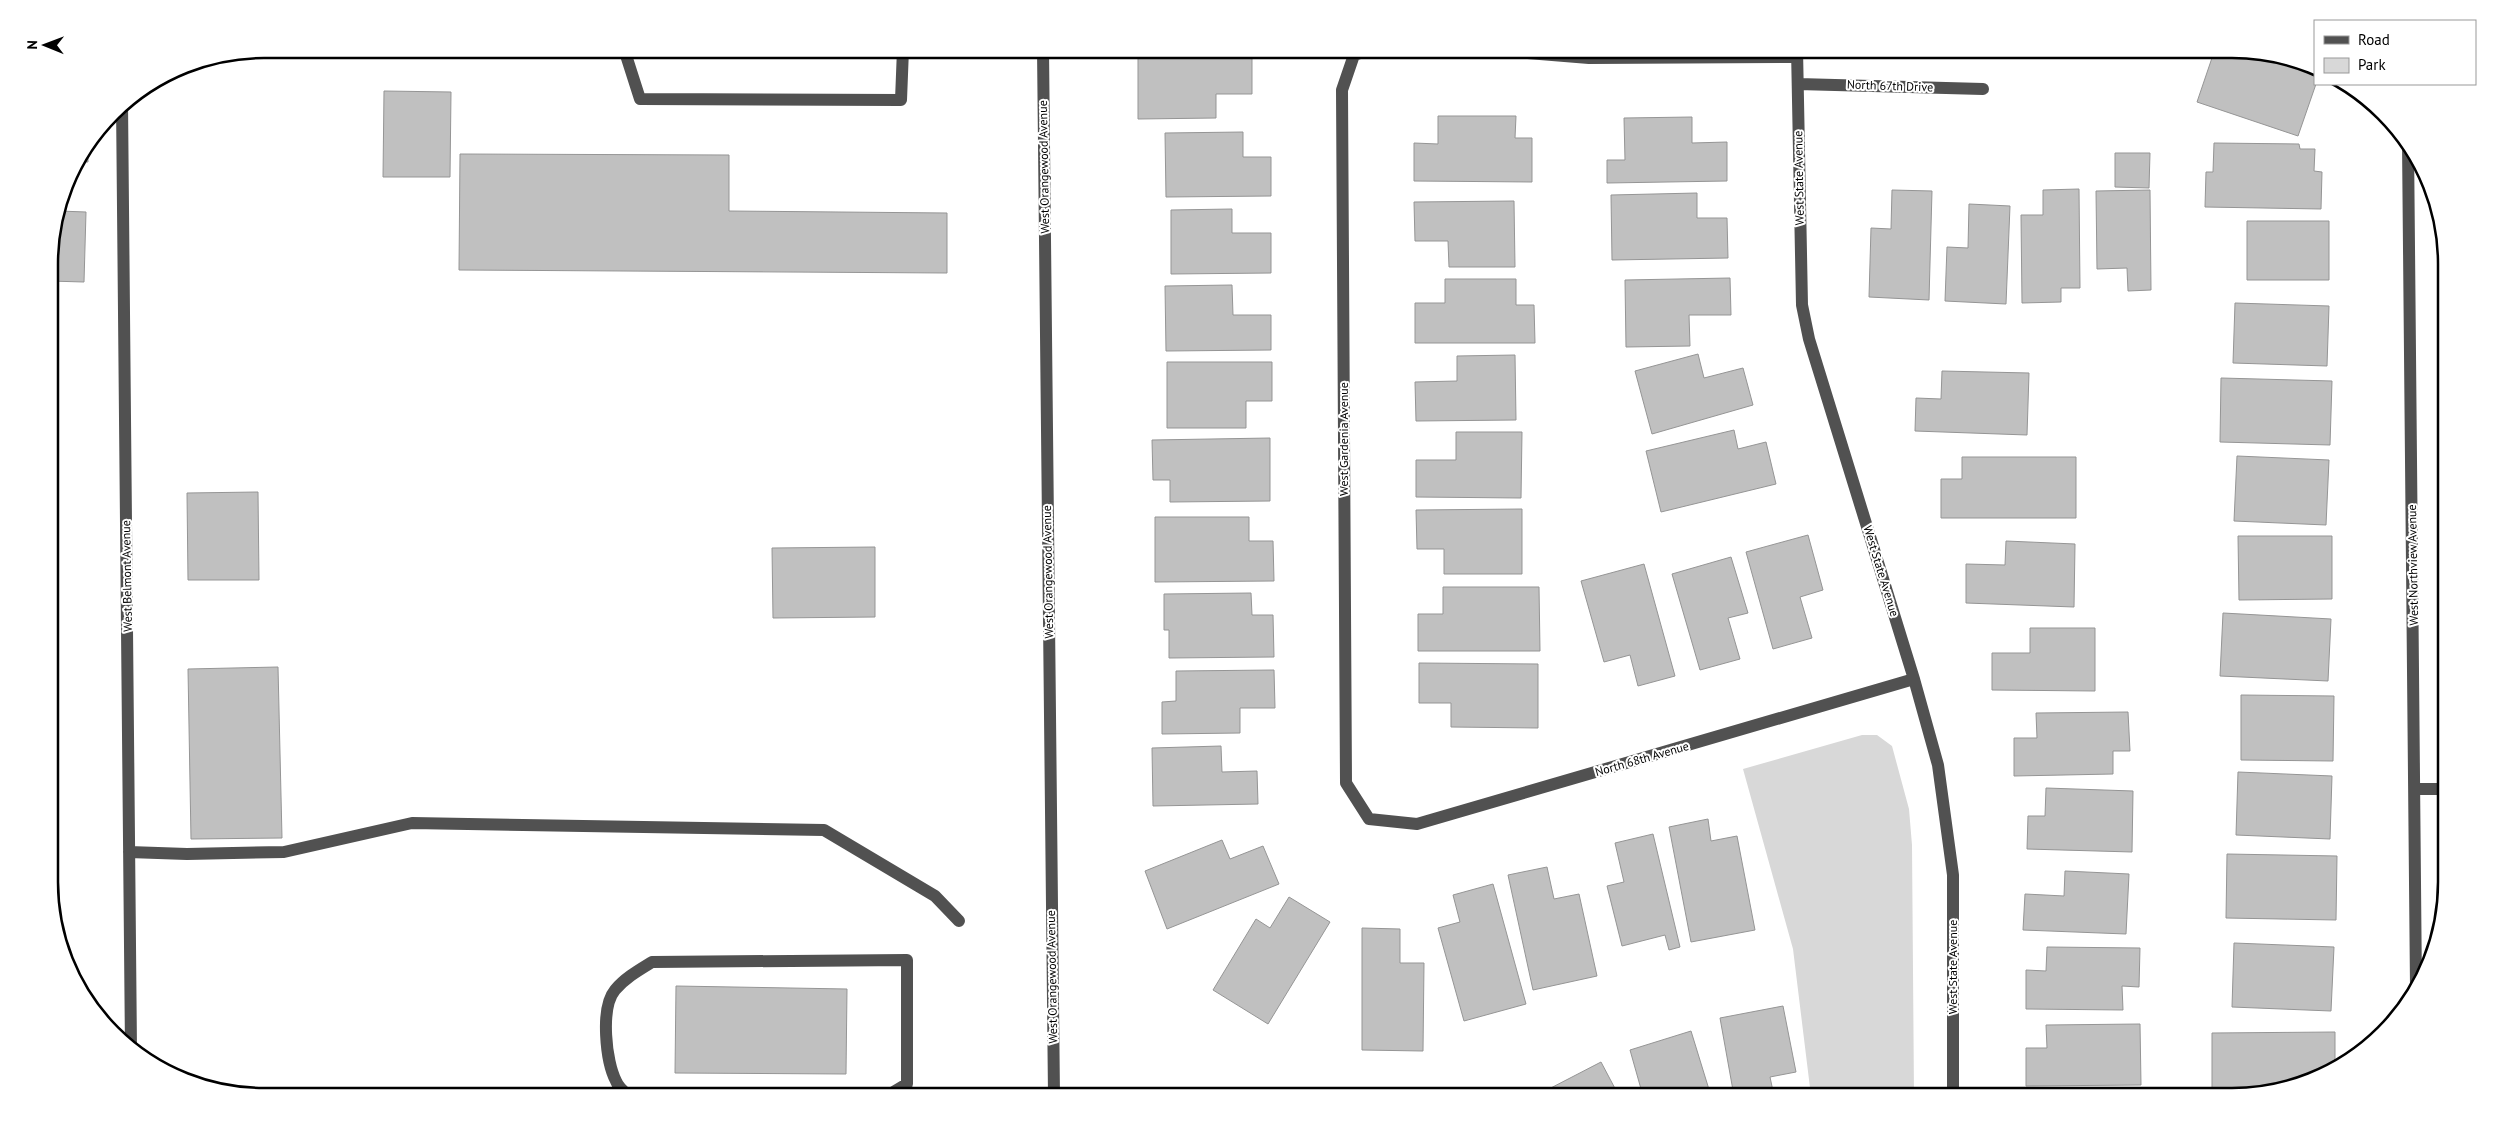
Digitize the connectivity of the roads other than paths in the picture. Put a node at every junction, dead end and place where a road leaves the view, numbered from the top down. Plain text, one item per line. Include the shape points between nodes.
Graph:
1 (627, 58) edge
2 (903, 58) edge
3 (1043, 58) edge
4 (1353, 58) edge
5 (1797, 58) edge
6 (1798, 84) junction
7 (1983, 89) dead end
8 (122, 114) edge
9 (2408, 156) edge
10 (1914, 679) junction
11 (2415, 788) junction
12 (2438, 789) edge
13 (1369, 819) joint
14 (129, 852) junction
15 (959, 921) dead end
16 (2416, 975) edge
17 (131, 1039) edge
18 (621, 1088) edge
19 (900, 1088) edge
20 (1054, 1088) edge
21 (1953, 1088) edge

1 - 2 street via 640,99 901,100
3 - 20 street, West Orangewood Avenue
4 - 13 street, West Gardenia Avenue via 1342,90 1346,783
5 - 6 street, West State Avenue
6 - 7 street, North 67th Drive
6 - 10 street, West State Avenue via 1802,305 1808,338
8 - 14 street, West Belmont Avenue
9 - 11 street, West Northview Avenue
10 - 13 street, North 68th Avenue via 1417,824
10 - 21 street, West State Avenue via 1938,765 1953,875
11 - 12 street
11 - 16 street, West Northview Avenue
14 - 15 street via 284,852 412,823 824,830 935,896
14 - 17 street, West Belmont Avenue
18 - 19 street via 607,1056 606,1021 614,991 632,974 652,962 907,960 907,1084

